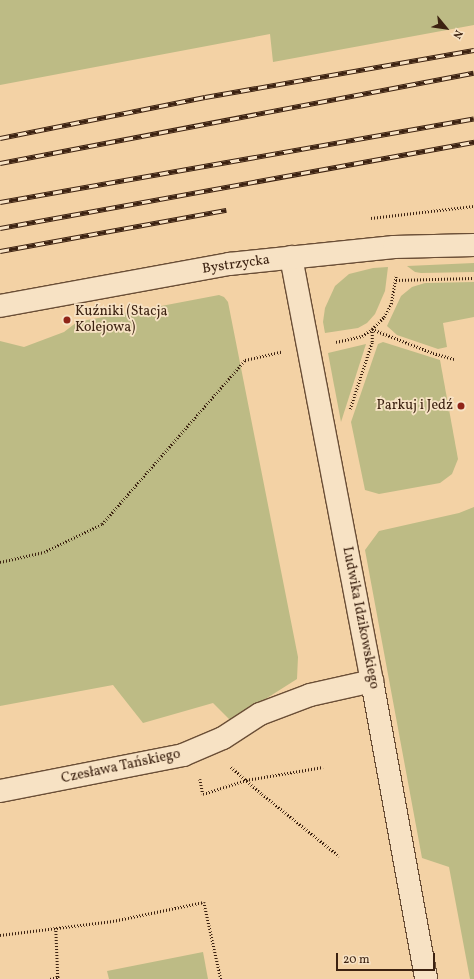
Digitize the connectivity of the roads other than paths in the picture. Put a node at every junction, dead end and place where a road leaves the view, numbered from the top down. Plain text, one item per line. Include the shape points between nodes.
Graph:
1 (474, 245) edge
2 (291, 257) junction
3 (0, 306) edge
4 (372, 681) junction
5 (0, 791) edge
6 (426, 979) edge

1 - 2 street, Bystrzycka via 394,247
2 - 3 street, Bystrzycka via 230,264
2 - 4 street, Ludwika Idzikowskiego
4 - 5 street, Czesława Tańskiego via 310,695 260,714 223,738 183,755
4 - 6 street, Ludwika Idzikowskiego

